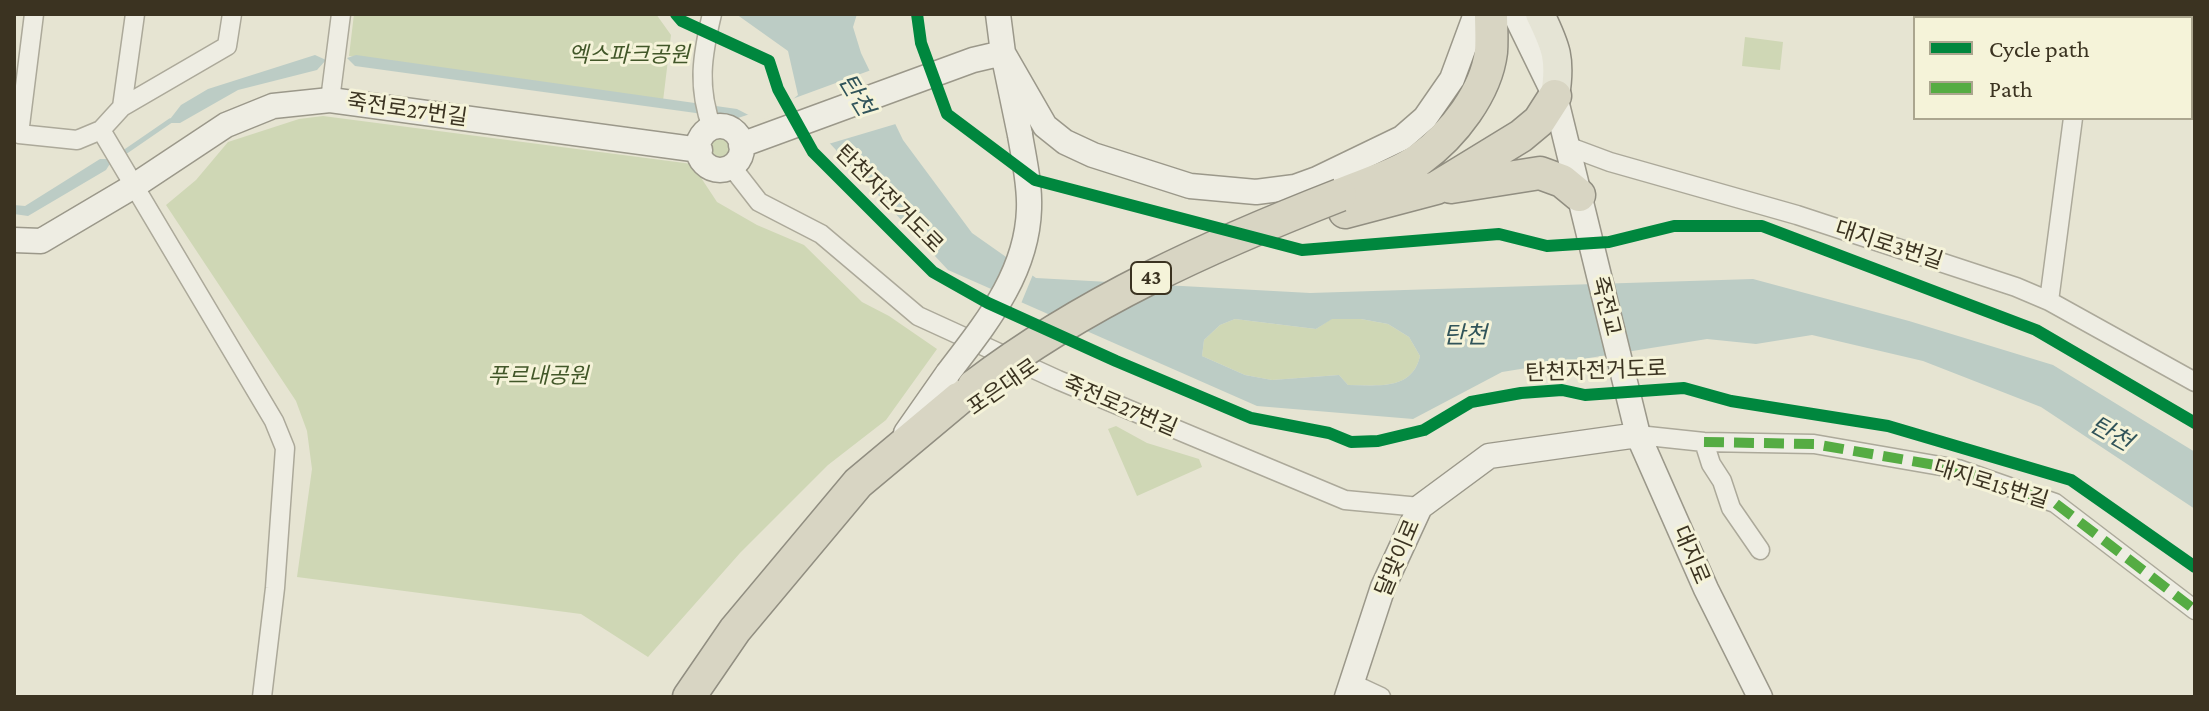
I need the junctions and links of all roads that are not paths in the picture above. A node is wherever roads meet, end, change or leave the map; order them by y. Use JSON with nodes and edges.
{"nodes":[{"id":1,"x":34,"y":14,"type":"edge"},
{"id":2,"x":135,"y":14,"type":"edge"},
{"id":3,"x":232,"y":14,"type":"edge"},
{"id":4,"x":341,"y":14,"type":"edge"},
{"id":5,"x":712,"y":14,"type":"edge"},
{"id":6,"x":998,"y":14,"type":"edge"},
{"id":7,"x":1476,"y":14,"type":"edge"},
{"id":8,"x":1491,"y":14,"type":"edge"},
{"id":9,"x":1515,"y":14,"type":"edge"},
{"id":10,"x":1540,"y":14,"type":"edge"},
{"id":11,"x":1003,"y":53,"type":"junction"},
{"id":12,"x":1555,"y":96,"type":"junction"},
{"id":13,"x":330,"y":100,"type":"junction"},
{"id":14,"x":122,"y":107,"type":"junction"},
{"id":15,"x":2073,"y":120,"type":"edge"},
{"id":16,"x":709,"y":121,"type":"junction"},
{"id":17,"x":103,"y":133,"type":"junction"},
{"id":18,"x":16,"y":134,"type":"edge"},
{"id":19,"x":1567,"y":146,"type":"junction"},
{"id":20,"x":700,"y":150,"type":"junction"},
{"id":21,"x":744,"y":150,"type":"junction"},
{"id":22,"x":134,"y":186,"type":"junction"},
{"id":23,"x":1436,"y":188,"type":"junction"},
{"id":24,"x":1580,"y":199,"type":"junction"},
{"id":25,"x":1343,"y":204,"type":"junction"},
{"id":26,"x":14,"y":240,"type":"edge"},
{"id":27,"x":2049,"y":301,"type":"junction"},
{"id":28,"x":2195,"y":382,"type":"edge"},
{"id":29,"x":969,"y":386,"type":"junction"},
{"id":30,"x":1632,"y":410,"type":"joint"},
{"id":31,"x":1638,"y":435,"type":"junction"},
{"id":32,"x":1704,"y":442,"type":"junction"},
{"id":33,"x":1420,"y":507,"type":"junction"},
{"id":34,"x":1760,"y":550,"type":"dead end"},
{"id":35,"x":2195,"y":610,"type":"edge"},
{"id":36,"x":1350,"y":691,"type":"edge"},
{"id":37,"x":262,"y":697,"type":"edge"},
{"id":38,"x":689,"y":697,"type":"edge"},
{"id":39,"x":709,"y":697,"type":"edge"},
{"id":40,"x":1381,"y":697,"type":"edge"},
{"id":41,"x":1760,"y":697,"type":"edge"}],
"edges":[{"from":1,"to":18,"type":"street"},
{"from":2,"to":14,"type":"street"},
{"from":3,"to":14,"type":"street"},
{"from":4,"to":13,"type":"street"},
{"from":5,"to":16,"type":"street"},
{"from":6,"to":11,"type":"street"},
{"from":7,"to":11,"type":"street"},
{"from":8,"to":25,"type":"highway","name":"포은대로","number":"43"},
{"from":9,"to":12,"type":"street"},
{"from":10,"to":12,"type":"main road"},
{"from":11,"to":21,"type":"street"},
{"from":11,"to":29,"type":"street","bridge":true},
{"from":12,"to":19,"type":"street"},
{"from":12,"to":23,"type":"highway","name":"포은대로","number":"43"},
{"from":13,"to":20,"type":"street","name":"죽전로27번길"},
{"from":13,"to":22,"type":"street","name":"죽전로27번길"},
{"from":14,"to":17,"type":"street"},
{"from":15,"to":27,"type":"street"},
{"from":16,"to":20,"type":"street"},
{"from":16,"to":21,"type":"street"},
{"from":17,"to":18,"type":"street"},
{"from":17,"to":22,"type":"street"},
{"from":19,"to":24,"type":"street"},
{"from":19,"to":27,"type":"street","name":"대지로3번길"},
{"from":20,"to":21,"type":"street"},
{"from":21,"to":33,"type":"street","name":"죽전로27번길"},
{"from":22,"to":26,"type":"street","name":"죽전로27번길"},
{"from":22,"to":37,"type":"street"},
{"from":23,"to":24,"type":"highway"},
{"from":23,"to":25,"type":"highway","name":"포은대로","number":"43"},
{"from":24,"to":30,"type":"street","name":"죽전교"},
{"from":25,"to":29,"type":"highway","name":"포은대로","number":"43"},
{"from":27,"to":28,"type":"street","name":"대지로3번길"},
{"from":29,"to":38,"type":"highway","name":"포은대로","number":"43"},
{"from":29,"to":39,"type":"highway","name":"포은대로","number":"43"},
{"from":30,"to":31,"type":"street","name":"대지로"},
{"from":31,"to":32,"type":"street","name":"대지로15번길"},
{"from":31,"to":33,"type":"street","name":"달맞이로"},
{"from":31,"to":41,"type":"street","name":"대지로"},
{"from":32,"to":34,"type":"street"},
{"from":32,"to":35,"type":"street","name":"대지로15번길"},
{"from":33,"to":36,"type":"street","name":"달맞이로"},
{"from":36,"to":40,"type":"street"}]}
